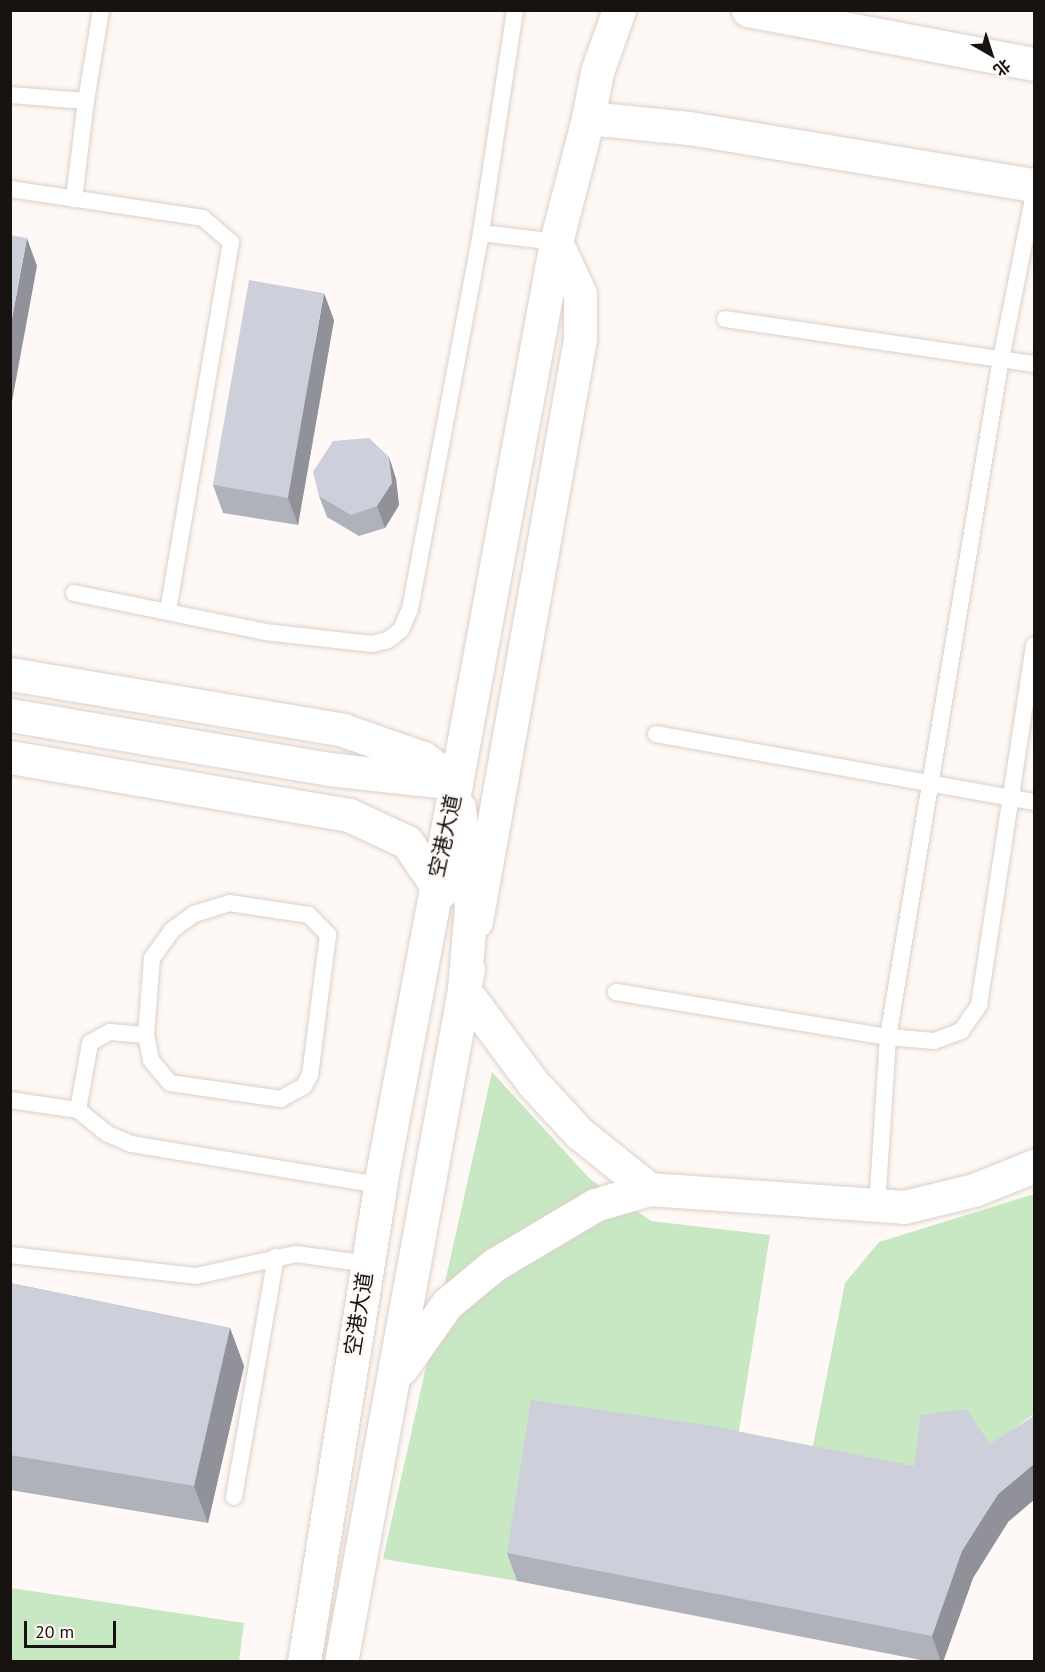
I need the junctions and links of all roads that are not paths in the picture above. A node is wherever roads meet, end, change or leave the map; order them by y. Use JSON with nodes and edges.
{"nodes":[{"id":1,"x":101,"y":10,"type":"edge"},
{"id":2,"x":515,"y":10,"type":"edge"},
{"id":3,"x":619,"y":10,"type":"edge"},
{"id":4,"x":748,"y":10,"type":"edge"},
{"id":5,"x":1035,"y":64,"type":"edge"},
{"id":6,"x":10,"y":95,"type":"edge"},
{"id":7,"x":86,"y":100,"type":"junction"},
{"id":8,"x":588,"y":118,"type":"junction"},
{"id":9,"x":1035,"y":185,"type":"edge"},
{"id":10,"x":10,"y":189,"type":"edge"},
{"id":11,"x":1035,"y":194,"type":"edge"},
{"id":12,"x":74,"y":199,"type":"junction"},
{"id":13,"x":481,"y":233,"type":"junction"},
{"id":14,"x":556,"y":242,"type":"junction"},
{"id":15,"x":725,"y":319,"type":"dead end"},
{"id":16,"x":1001,"y":360,"type":"junction"},
{"id":17,"x":1035,"y":364,"type":"edge"},
{"id":18,"x":74,"y":593,"type":"dead end"},
{"id":19,"x":168,"y":611,"type":"junction"},
{"id":20,"x":1035,"y":645,"type":"edge"},
{"id":21,"x":10,"y":674,"type":"edge"},
{"id":22,"x":10,"y":715,"type":"edge"},
{"id":23,"x":656,"y":734,"type":"dead end"},
{"id":24,"x":10,"y":757,"type":"edge"},
{"id":25,"x":456,"y":783,"type":"junction"},
{"id":26,"x":931,"y":784,"type":"junction"},
{"id":27,"x":1011,"y":798,"type":"junction"},
{"id":28,"x":1035,"y":802,"type":"edge"},
{"id":29,"x":436,"y":881,"type":"junction"},
{"id":30,"x":464,"y":990,"type":"junction"},
{"id":31,"x":616,"y":992,"type":"dead end"},
{"id":32,"x":146,"y":1035,"type":"junction"},
{"id":33,"x":888,"y":1037,"type":"junction"},
{"id":34,"x":10,"y":1100,"type":"edge"},
{"id":35,"x":78,"y":1110,"type":"junction"},
{"id":36,"x":1035,"y":1166,"type":"edge"},
{"id":37,"x":380,"y":1185,"type":"junction"},
{"id":38,"x":649,"y":1189,"type":"junction"},
{"id":39,"x":876,"y":1207,"type":"junction"},
{"id":40,"x":10,"y":1255,"type":"edge"},
{"id":41,"x":276,"y":1257,"type":"junction"},
{"id":42,"x":368,"y":1264,"type":"junction"},
{"id":43,"x":392,"y":1383,"type":"junction"},
{"id":44,"x":234,"y":1497,"type":"dead end"},
{"id":45,"x":304,"y":1662,"type":"edge"},
{"id":46,"x":341,"y":1662,"type":"edge"}],
"edges":[{"from":1,"to":7,"type":"lane"},
{"from":2,"to":13,"type":"lane"},
{"from":3,"to":8,"type":"main road"},
{"from":4,"to":5,"type":"main road"},
{"from":6,"to":7,"type":"lane"},
{"from":7,"to":12,"type":"lane"},
{"from":8,"to":9,"type":"main road"},
{"from":8,"to":14,"type":"main road"},
{"from":10,"to":12,"type":"lane"},
{"from":11,"to":16,"type":"lane"},
{"from":12,"to":19,"type":"lane"},
{"from":13,"to":14,"type":"lane"},
{"from":13,"to":19,"type":"lane"},
{"from":14,"to":25,"type":"main road"},
{"from":14,"to":30,"type":"main road"},
{"from":15,"to":16,"type":"lane"},
{"from":16,"to":17,"type":"lane"},
{"from":16,"to":26,"type":"lane"},
{"from":18,"to":19,"type":"lane"},
{"from":20,"to":27,"type":"lane"},
{"from":21,"to":25,"type":"main road"},
{"from":22,"to":25,"type":"main road"},
{"from":23,"to":26,"type":"lane"},
{"from":24,"to":29,"type":"main road"},
{"from":25,"to":29,"type":"main road","name":"空港大道"},
{"from":25,"to":30,"type":"main road","name":"空港大道"},
{"from":26,"to":27,"type":"lane"},
{"from":26,"to":33,"type":"lane"},
{"from":27,"to":28,"type":"lane"},
{"from":27,"to":33,"type":"lane"},
{"from":29,"to":30,"type":"main road"},
{"from":29,"to":37,"type":"main road","name":"空港大道"},
{"from":30,"to":38,"type":"main road"},
{"from":30,"to":43,"type":"main road","name":"空港大道"},
{"from":31,"to":33,"type":"lane"},
{"from":32,"to":32,"type":"lane"},
{"from":32,"to":35,"type":"lane"},
{"from":33,"to":39,"type":"lane"},
{"from":34,"to":35,"type":"lane"},
{"from":35,"to":37,"type":"lane"},
{"from":36,"to":39,"type":"main road"},
{"from":37,"to":42,"type":"main road","name":"空港大道"},
{"from":38,"to":39,"type":"main road"},
{"from":38,"to":43,"type":"main road"},
{"from":40,"to":41,"type":"lane"},
{"from":41,"to":42,"type":"lane"},
{"from":41,"to":44,"type":"lane"},
{"from":42,"to":45,"type":"main road","name":"空港大道"},
{"from":43,"to":46,"type":"main road","name":"空港大道"}]}
